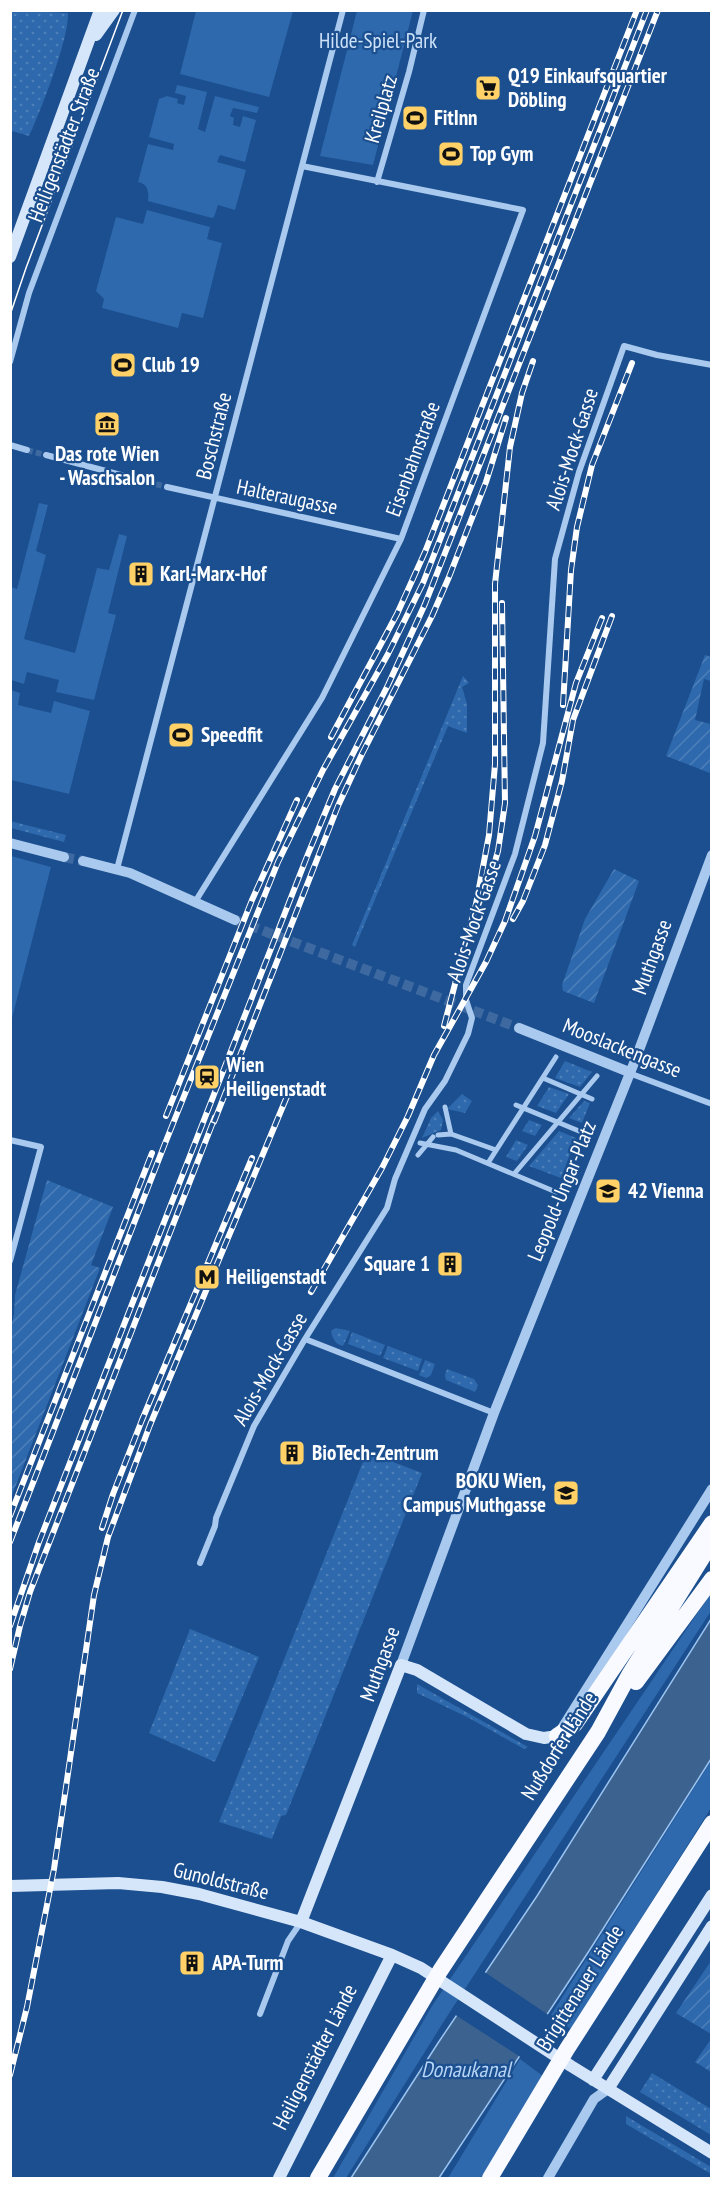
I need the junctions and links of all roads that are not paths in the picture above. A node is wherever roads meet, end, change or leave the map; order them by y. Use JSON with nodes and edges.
{"nodes":[{"id":1,"x":100,"y":10,"type":"edge"},
{"id":2,"x":114,"y":10,"type":"edge"},
{"id":3,"x":135,"y":10,"type":"edge"},
{"id":4,"x":342,"y":10,"type":"edge"},
{"id":5,"x":424,"y":10,"type":"edge"},
{"id":6,"x":88,"y":45,"type":"junction"},
{"id":7,"x":302,"y":166,"type":"junction"},
{"id":8,"x":376,"y":182,"type":"junction"},
{"id":9,"x":10,"y":258,"type":"edge"},
{"id":10,"x":10,"y":362,"type":"edge"},
{"id":11,"x":711,"y":365,"type":"edge"},
{"id":12,"x":10,"y":445,"type":"edge"},
{"id":13,"x":27,"y":450,"type":"tunnel mouth"},
{"id":14,"x":46,"y":455,"type":"tunnel mouth"},
{"id":15,"x":147,"y":482,"type":"tunnel mouth"},
{"id":16,"x":167,"y":487,"type":"tunnel mouth"},
{"id":17,"x":215,"y":498,"type":"junction"},
{"id":18,"x":401,"y":539,"type":"junction"},
{"id":19,"x":10,"y":843,"type":"edge"},
{"id":20,"x":711,"y":855,"type":"edge"},
{"id":21,"x":64,"y":857,"type":"tunnel mouth"},
{"id":22,"x":83,"y":861,"type":"tunnel mouth"},
{"id":23,"x":117,"y":869,"type":"junction"},
{"id":24,"x":195,"y":902,"type":"junction"},
{"id":25,"x":235,"y":920,"type":"tunnel mouth"},
{"id":26,"x":519,"y":1028,"type":"tunnel mouth"},
{"id":27,"x":556,"y":1057,"type":"dead end"},
{"id":28,"x":629,"y":1072,"type":"junction"},
{"id":29,"x":597,"y":1076,"type":"dead end"},
{"id":30,"x":543,"y":1078,"type":"junction"},
{"id":31,"x":581,"y":1094,"type":"junction"},
{"id":32,"x":592,"y":1099,"type":"dead end"},
{"id":33,"x":711,"y":1104,"type":"edge"},
{"id":34,"x":516,"y":1105,"type":"dead end"},
{"id":35,"x":445,"y":1107,"type":"dead end"},
{"id":36,"x":523,"y":1108,"type":"junction"},
{"id":37,"x":557,"y":1122,"type":"junction"},
{"id":38,"x":579,"y":1131,"type":"dead end"},
{"id":39,"x":451,"y":1134,"type":"junction"},
{"id":40,"x":10,"y":1140,"type":"edge"},
{"id":41,"x":423,"y":1144,"type":"junction"},
{"id":42,"x":496,"y":1150,"type":"junction"},
{"id":43,"x":418,"y":1155,"type":"dead end"},
{"id":44,"x":488,"y":1163,"type":"junction"},
{"id":45,"x":513,"y":1174,"type":"junction"},
{"id":46,"x":556,"y":1192,"type":"dead end"},
{"id":47,"x":10,"y":1261,"type":"edge"},
{"id":48,"x":530,"y":1323,"type":"joint"},
{"id":49,"x":304,"y":1339,"type":"junction"},
{"id":50,"x":494,"y":1413,"type":"junction"},
{"id":51,"x":711,"y":1489,"type":"edge"},
{"id":52,"x":711,"y":1523,"type":"edge"},
{"id":53,"x":711,"y":1542,"type":"edge"},
{"id":54,"x":200,"y":1563,"type":"dead end"},
{"id":55,"x":711,"y":1579,"type":"edge"},
{"id":56,"x":401,"y":1665,"type":"junction"},
{"id":57,"x":598,"y":1732,"type":"junction"},
{"id":58,"x":557,"y":1736,"type":"junction"},
{"id":59,"x":711,"y":1823,"type":"edge"},
{"id":60,"x":10,"y":1886,"type":"edge"},
{"id":61,"x":711,"y":1895,"type":"edge"},
{"id":62,"x":301,"y":1922,"type":"junction"},
{"id":63,"x":711,"y":1926,"type":"edge"},
{"id":64,"x":392,"y":1955,"type":"junction"},
{"id":65,"x":260,"y":2014,"type":"dead end"},
{"id":66,"x":593,"y":2080,"type":"junction"},
{"id":67,"x":608,"y":2089,"type":"junction"},
{"id":68,"x":594,"y":2099,"type":"junction"},
{"id":69,"x":711,"y":2153,"type":"edge"},
{"id":70,"x":279,"y":2178,"type":"edge"},
{"id":71,"x":318,"y":2178,"type":"edge"},
{"id":72,"x":490,"y":2178,"type":"edge"},
{"id":73,"x":548,"y":2178,"type":"edge"}],
"edges":[{"from":1,"to":6,"type":"main road","name":"Heiligenstädter Straße"},
{"from":2,"to":6,"type":"main road","name":"Heiligenstädter Straße"},
{"from":3,"to":10,"type":"street","name":"Heiligenstädter Straße"},
{"from":4,"to":7,"type":"street","name":"Boschstraße"},
{"from":5,"to":8,"type":"street","name":"Kreilplatz"},
{"from":6,"to":9,"type":"main road","name":"Heiligenstädter Straße"},
{"from":7,"to":8,"type":"street","name":"Eisenbahnstraße"},
{"from":7,"to":17,"type":"street","name":"Boschstraße"},
{"from":8,"to":18,"type":"street","name":"Eisenbahnstraße"},
{"from":11,"to":49,"type":"street","name":"Alois-Mock-Gasse"},
{"from":12,"to":13,"type":"street"},
{"from":14,"to":15,"type":"street"},
{"from":16,"to":17,"type":"street","name":"Halteraugasse"},
{"from":17,"to":18,"type":"street","name":"Halteraugasse"},
{"from":17,"to":23,"type":"street","name":"Boschstraße"},
{"from":18,"to":24,"type":"street","name":"Eisenbahnstraße"},
{"from":19,"to":21,"type":"street"},
{"from":20,"to":28,"type":"street","name":"Muthgasse"},
{"from":22,"to":23,"type":"street"},
{"from":23,"to":24,"type":"street"},
{"from":24,"to":25,"type":"street"},
{"from":26,"to":28,"type":"street","name":"Mooslackengasse"},
{"from":27,"to":30,"type":"street"},
{"from":28,"to":33,"type":"street","name":"Mooslackengasse"},
{"from":28,"to":48,"type":"street","name":"Leopold-Ungar-Platz"},
{"from":29,"to":31,"type":"street","name":"Leopold-Ungar-Platz"},
{"from":30,"to":31,"type":"street","name":"Leopold-Ungar-Platz"},
{"from":30,"to":36,"type":"street"},
{"from":31,"to":32,"type":"street","name":"Leopold-Ungar-Platz"},
{"from":31,"to":37,"type":"street","name":"Leopold-Ungar-Platz"},
{"from":34,"to":36,"type":"street","name":"Leopold-Ungar-Platz"},
{"from":35,"to":39,"type":"street"},
{"from":36,"to":37,"type":"street","name":"Leopold-Ungar-Platz"},
{"from":36,"to":42,"type":"street"},
{"from":37,"to":38,"type":"street","name":"Leopold-Ungar-Platz"},
{"from":37,"to":45,"type":"street","name":"Leopold-Ungar-Platz"},
{"from":39,"to":41,"type":"street"},
{"from":39,"to":42,"type":"street"},
{"from":40,"to":47,"type":"street"},
{"from":41,"to":43,"type":"street"},
{"from":41,"to":44,"type":"street","name":"Leopold-Ungar-Platz"},
{"from":42,"to":44,"type":"street"},
{"from":44,"to":45,"type":"street","name":"Leopold-Ungar-Platz"},
{"from":45,"to":46,"type":"street","name":"Leopold-Ungar-Platz"},
{"from":48,"to":50,"type":"street","name":"Muthgasse"},
{"from":49,"to":50,"type":"street"},
{"from":49,"to":54,"type":"street","name":"Alois-Mock-Gasse"},
{"from":50,"to":56,"type":"street","name":"Muthgasse"},
{"from":51,"to":58,"type":"street","name":"Nußdorfer Lände"},
{"from":52,"to":58,"type":"highway"},
{"from":53,"to":57,"type":"highway","name":"Nußdorfer Lände"},
{"from":55,"to":57,"type":"highway"},
{"from":56,"to":58,"type":"main road"},
{"from":56,"to":62,"type":"main road","name":"Muthgasse"},
{"from":57,"to":71,"type":"highway","name":"Nußdorfer Lände"},
{"from":59,"to":72,"type":"highway","name":"Brigittenauer Lände"},
{"from":60,"to":62,"type":"main road","name":"Gunoldstraße"},
{"from":61,"to":66,"type":"main road"},
{"from":62,"to":64,"type":"main road","name":"Gunoldstraße"},
{"from":62,"to":65,"type":"street","name":"Muthgasse"},
{"from":63,"to":67,"type":"main road"},
{"from":64,"to":66,"type":"main road","name":"Gunoldstraße"},
{"from":64,"to":70,"type":"main road","name":"Heiligenstädter Lände"},
{"from":66,"to":67,"type":"main road","name":"Gunoldstraße"},
{"from":66,"to":68,"type":"street"},
{"from":67,"to":68,"type":"street"},
{"from":67,"to":69,"type":"main road","name":"Gunoldstraße"},
{"from":68,"to":73,"type":"street"}]}
